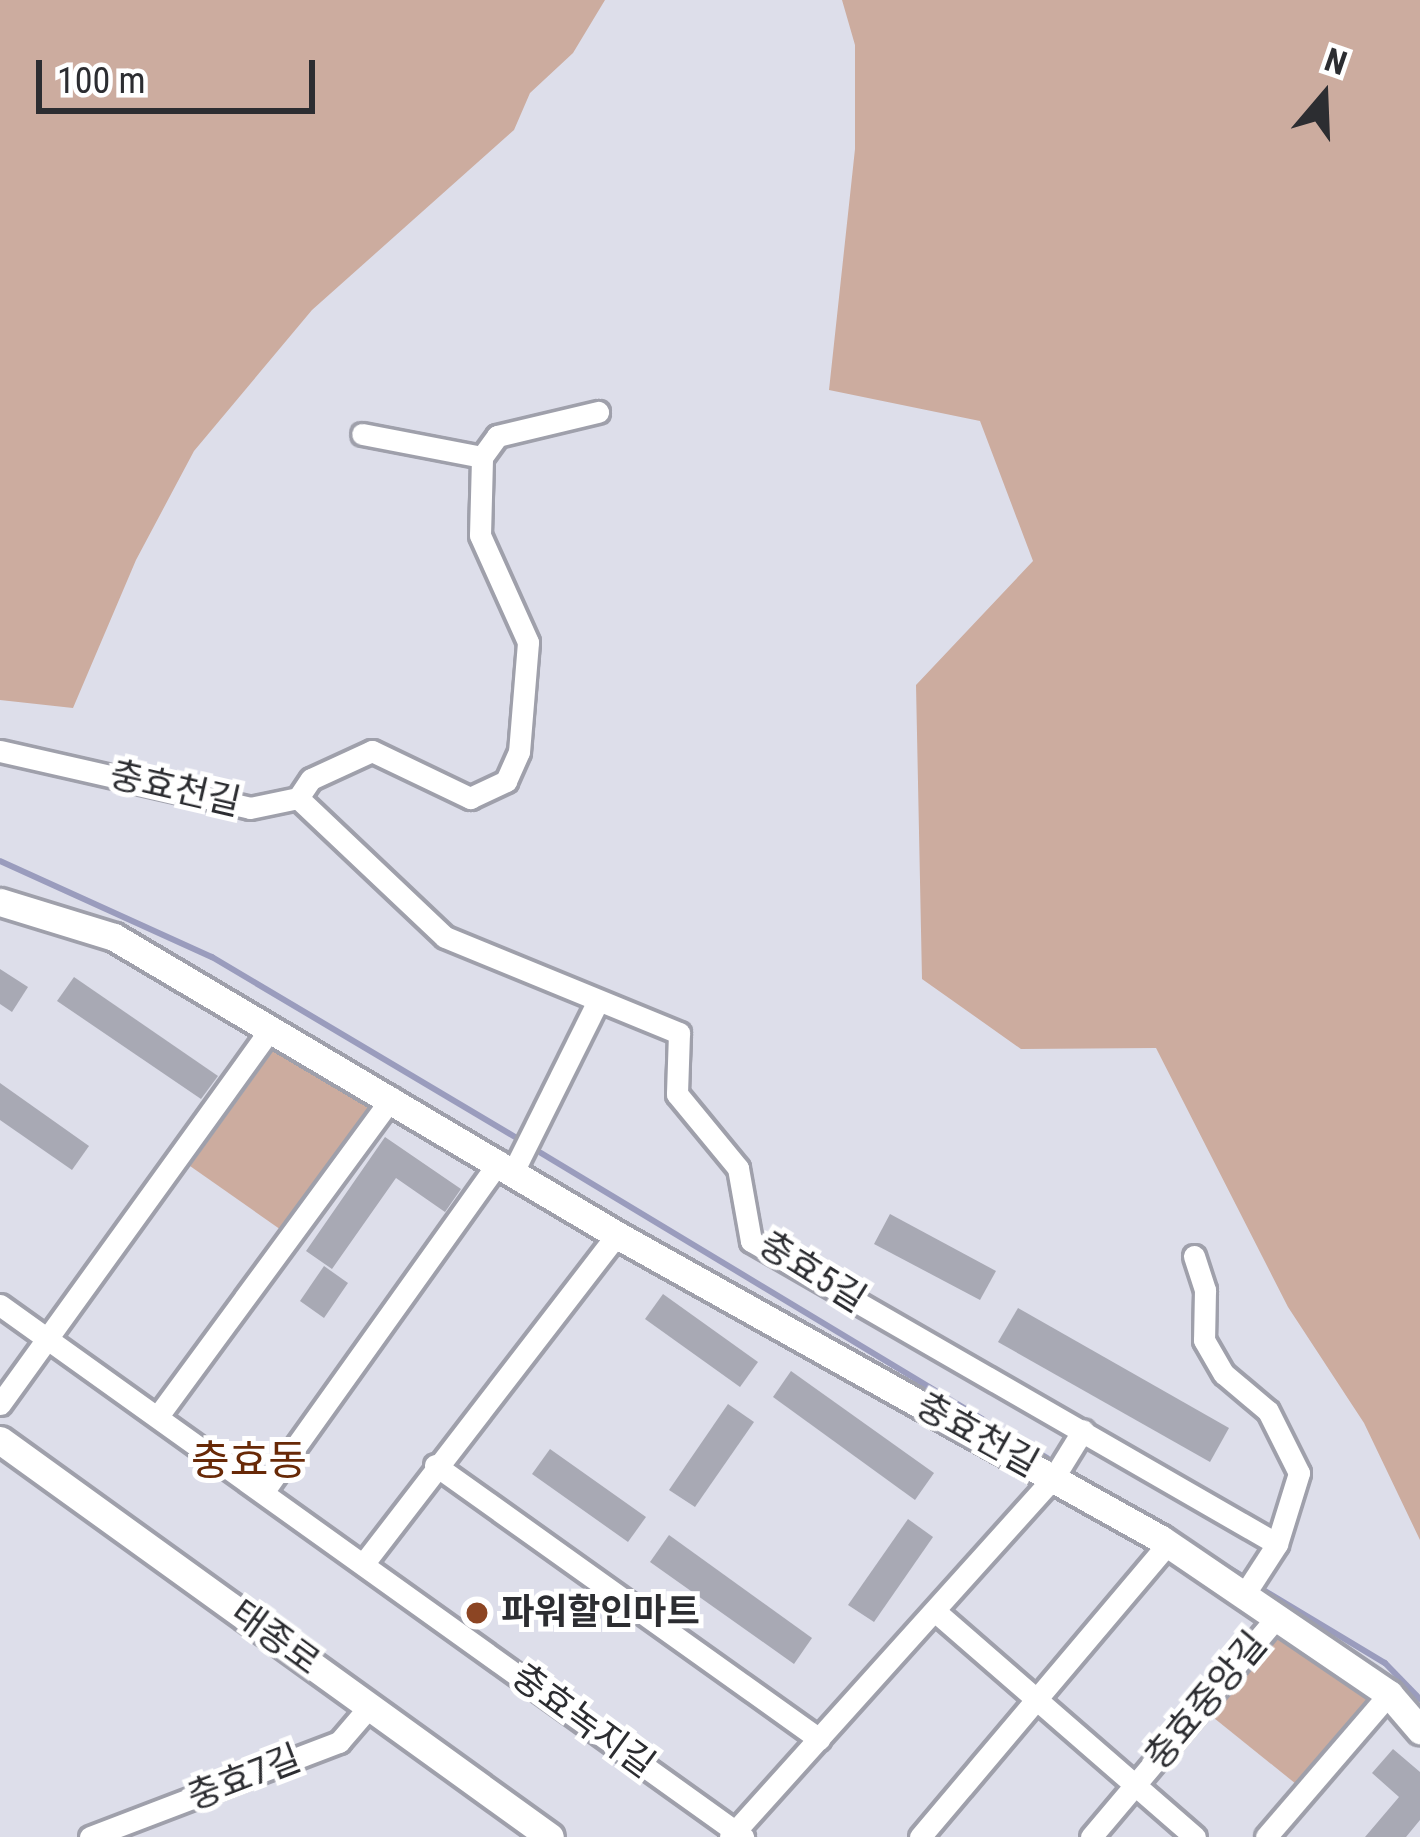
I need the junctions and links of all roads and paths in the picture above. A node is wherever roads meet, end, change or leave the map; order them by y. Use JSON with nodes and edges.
{"nodes":[{"id":1,"x":598,"y":412,"type":"dead end"},
{"id":2,"x":362,"y":434,"type":"dead end"},
{"id":3,"x":482,"y":457,"type":"junction"},
{"id":4,"x":0,"y":752,"type":"edge"},
{"id":5,"x":298,"y":798,"type":"junction"},
{"id":6,"x":0,"y":902,"type":"edge"},
{"id":7,"x":597,"y":1003,"type":"junction"},
{"id":8,"x":272,"y":1028,"type":"junction"},
{"id":9,"x":392,"y":1098,"type":"junction"},
{"id":10,"x":506,"y":1166,"type":"junction"},
{"id":11,"x":616,"y":1235,"type":"junction"},
{"id":12,"x":1195,"y":1256,"type":"dead end"},
{"id":13,"x":0,"y":1305,"type":"edge"},
{"id":14,"x":48,"y":1339,"type":"junction"},
{"id":15,"x":0,"y":1404,"type":"edge"},
{"id":16,"x":158,"y":1416,"type":"junction"},
{"id":17,"x":1083,"y":1430,"type":"junction"},
{"id":18,"x":0,"y":1440,"type":"edge"},
{"id":19,"x":435,"y":1466,"type":"junction"},
{"id":20,"x":1054,"y":1477,"type":"junction"},
{"id":21,"x":264,"y":1491,"type":"junction"},
{"id":22,"x":1168,"y":1544,"type":"junction"},
{"id":23,"x":1277,"y":1544,"type":"junction"},
{"id":24,"x":364,"y":1563,"type":"junction"},
{"id":25,"x":1244,"y":1595,"type":"junction"},
{"id":26,"x":936,"y":1612,"type":"junction"},
{"id":27,"x":1276,"y":1618,"type":"junction"},
{"id":28,"x":1389,"y":1694,"type":"junction"},
{"id":29,"x":1036,"y":1699,"type":"junction"},
{"id":30,"x":369,"y":1707,"type":"junction"},
{"id":31,"x":1420,"y":1730,"type":"edge"},
{"id":32,"x":819,"y":1739,"type":"junction"},
{"id":33,"x":1135,"y":1785,"type":"junction"},
{"id":34,"x":107,"y":1835,"type":"edge"},
{"id":35,"x":736,"y":1835,"type":"edge"},
{"id":36,"x":550,"y":1837,"type":"edge"},
{"id":37,"x":920,"y":1837,"type":"edge"},
{"id":38,"x":1091,"y":1837,"type":"edge"},
{"id":39,"x":1195,"y":1837,"type":"edge"},
{"id":40,"x":1266,"y":1837,"type":"edge"}],
"edges":[{"from":1,"to":3,"type":"street"},
{"from":2,"to":3,"type":"street"},
{"from":3,"to":5,"type":"street"},
{"from":4,"to":5,"type":"street","name":"충효천길"},
{"from":5,"to":7,"type":"street"},
{"from":6,"to":8,"type":"street","name":"충효천길"},
{"from":7,"to":10,"type":"street"},
{"from":7,"to":17,"type":"street","name":"충효5길"},
{"from":8,"to":9,"type":"street","name":"충효천길"},
{"from":8,"to":14,"type":"street"},
{"from":9,"to":10,"type":"street","name":"충효천길"},
{"from":9,"to":16,"type":"street"},
{"from":10,"to":11,"type":"street","name":"충효천길"},
{"from":10,"to":21,"type":"street"},
{"from":11,"to":19,"type":"street"},
{"from":11,"to":20,"type":"street","name":"충효천길"},
{"from":12,"to":23,"type":"street"},
{"from":13,"to":14,"type":"street","name":"충효녹지길"},
{"from":14,"to":15,"type":"street"},
{"from":14,"to":16,"type":"street","name":"충효녹지길"},
{"from":16,"to":21,"type":"street","name":"충효녹지길"},
{"from":17,"to":20,"type":"street"},
{"from":17,"to":23,"type":"street","name":"충효5길"},
{"from":18,"to":30,"type":"street","name":"태종로"},
{"from":19,"to":24,"type":"street"},
{"from":19,"to":32,"type":"street"},
{"from":20,"to":22,"type":"street","name":"충효천길"},
{"from":20,"to":26,"type":"street"},
{"from":21,"to":24,"type":"street","name":"충효녹지길"},
{"from":22,"to":25,"type":"street","name":"충효천길"},
{"from":22,"to":29,"type":"street"},
{"from":23,"to":25,"type":"street"},
{"from":24,"to":35,"type":"street","name":"충효녹지길"},
{"from":25,"to":27,"type":"street","name":"충효천길"},
{"from":26,"to":29,"type":"street","name":"충효중앙길"},
{"from":26,"to":32,"type":"street"},
{"from":27,"to":28,"type":"street","name":"충효천길"},
{"from":27,"to":33,"type":"street","name":"충효중앙길"},
{"from":28,"to":31,"type":"street","name":"충효천길"},
{"from":28,"to":40,"type":"street"},
{"from":29,"to":33,"type":"street","name":"충효중앙길"},
{"from":29,"to":37,"type":"street"},
{"from":30,"to":34,"type":"street","name":"충효7길"},
{"from":30,"to":36,"type":"street","name":"태종로"},
{"from":32,"to":35,"type":"street"},
{"from":33,"to":38,"type":"street"},
{"from":33,"to":39,"type":"street","name":"충효중앙길"}]}
